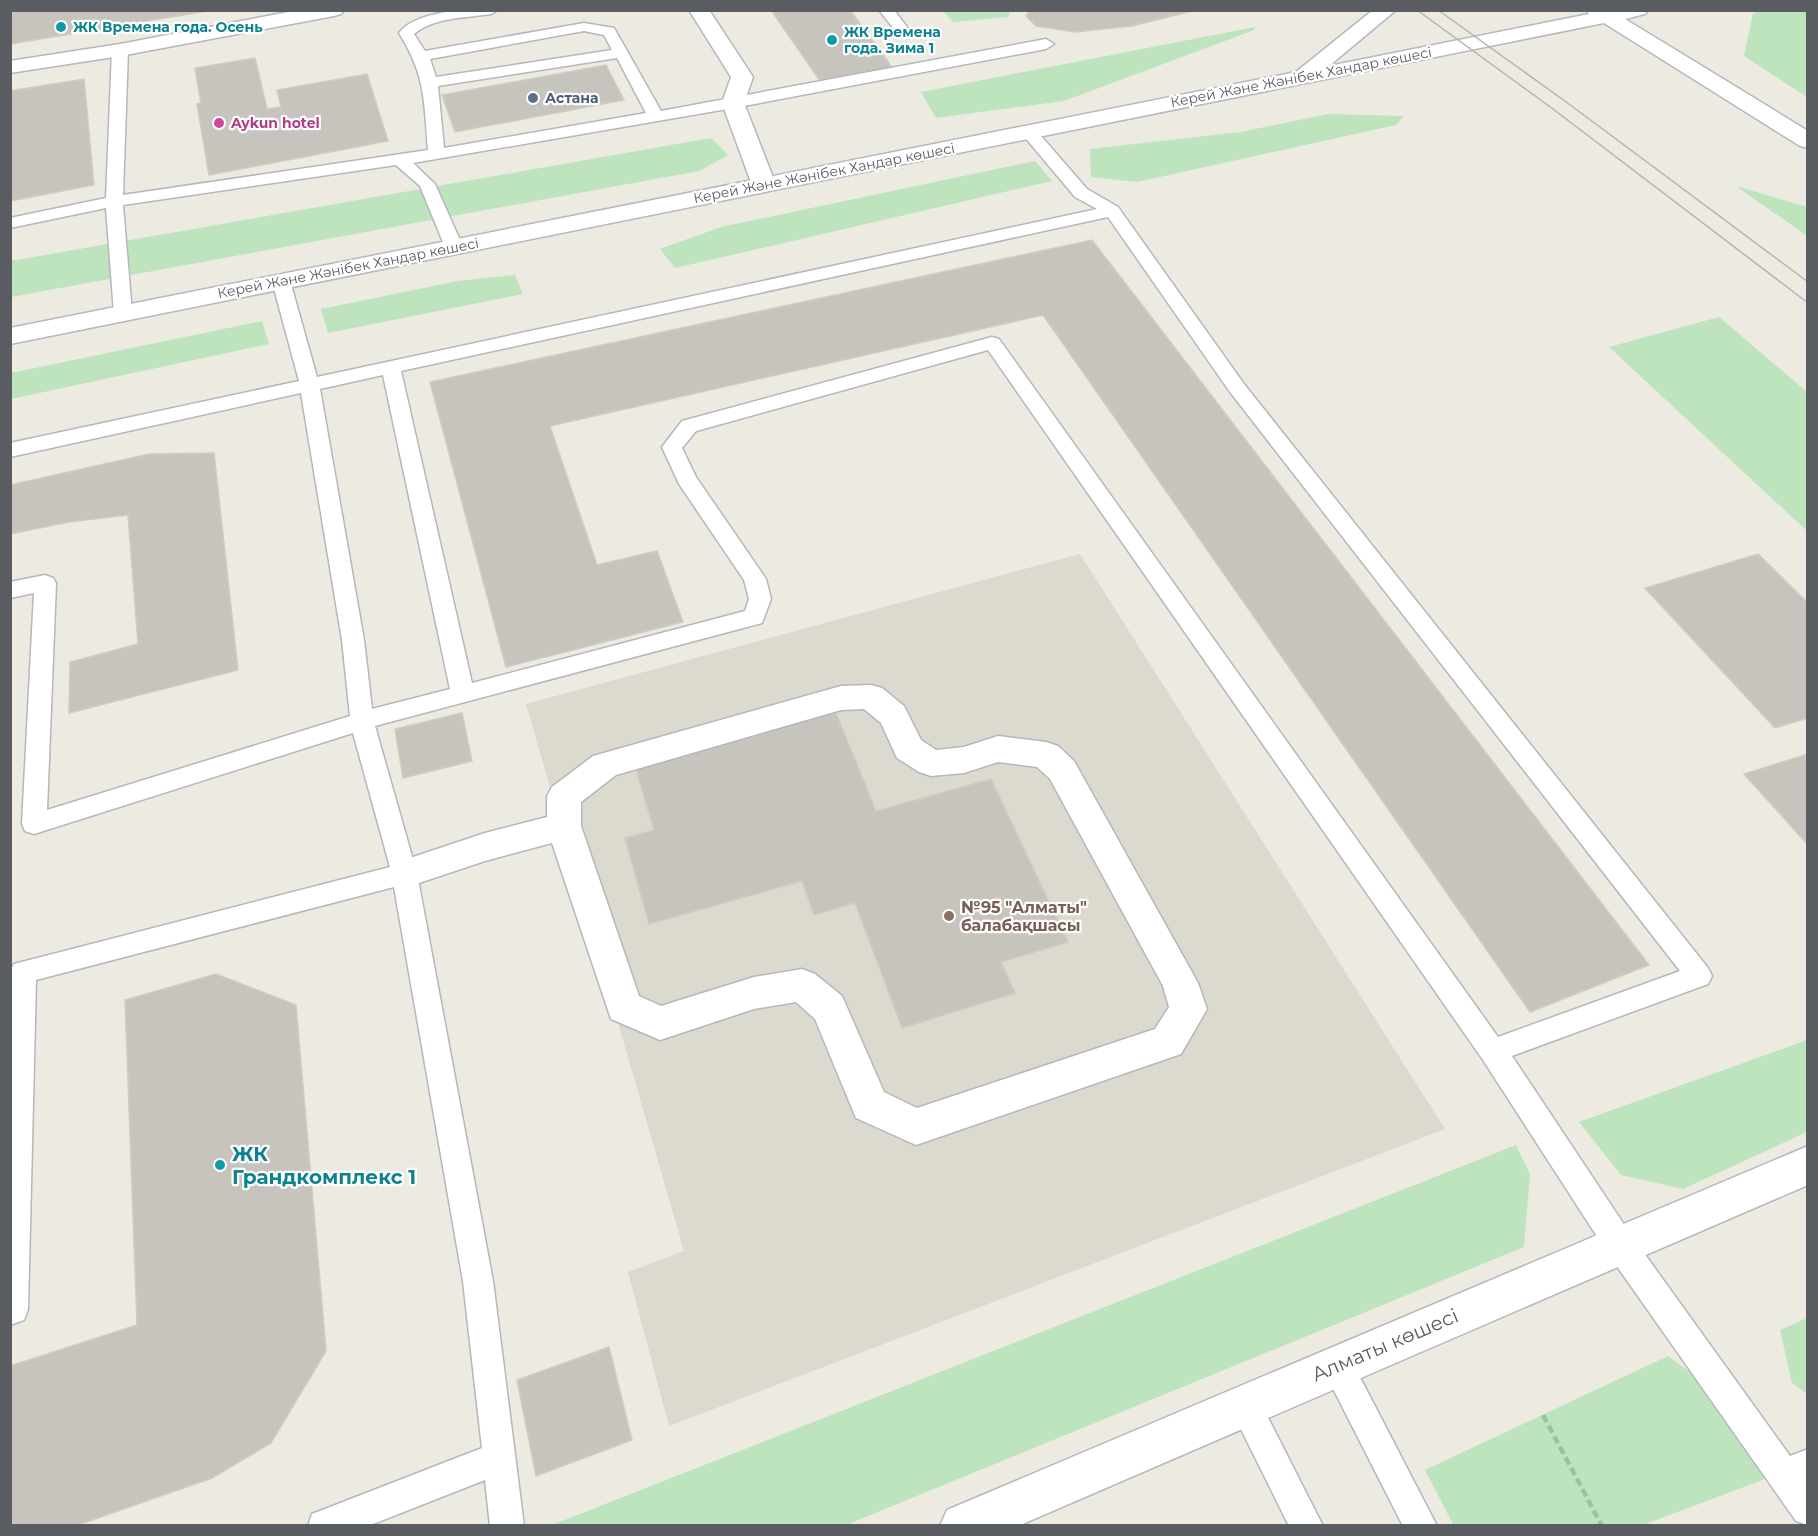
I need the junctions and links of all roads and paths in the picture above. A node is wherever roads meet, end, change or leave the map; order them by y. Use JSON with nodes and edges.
{"nodes":[{"id":1,"x":334,"y":10,"type":"edge"},
{"id":2,"x":491,"y":10,"type":"edge"},
{"id":3,"x":598,"y":10,"type":"edge"},
{"id":4,"x":699,"y":10,"type":"edge"},
{"id":5,"x":886,"y":10,"type":"edge"},
{"id":6,"x":1386,"y":10,"type":"edge"},
{"id":7,"x":1638,"y":10,"type":"edge"},
{"id":8,"x":1602,"y":14,"type":"edge"},
{"id":9,"x":606,"y":30,"type":"junction"},
{"id":10,"x":903,"y":31,"type":"dead end"},
{"id":11,"x":1046,"y":44,"type":"dead end"},
{"id":12,"x":120,"y":50,"type":"junction"},
{"id":13,"x":622,"y":53,"type":"junction"},
{"id":14,"x":421,"y":56,"type":"junction"},
{"id":15,"x":10,"y":67,"type":"edge"},
{"id":16,"x":1297,"y":78,"type":"junction"},
{"id":17,"x":430,"y":82,"type":"junction"},
{"id":18,"x":733,"y":103,"type":"junction"},
{"id":19,"x":656,"y":116,"type":"junction"},
{"id":20,"x":1029,"y":132,"type":"junction"},
{"id":21,"x":1808,"y":141,"type":"edge"},
{"id":22,"x":436,"y":154,"type":"junction"},
{"id":23,"x":400,"y":160,"type":"junction"},
{"id":24,"x":764,"y":185,"type":"junction"},
{"id":25,"x":114,"y":201,"type":"junction"},
{"id":26,"x":1112,"y":212,"type":"junction"},
{"id":27,"x":10,"y":222,"type":"edge"},
{"id":28,"x":454,"y":247,"type":"junction"},
{"id":29,"x":281,"y":281,"type":"junction"},
{"id":30,"x":123,"y":313,"type":"junction"},
{"id":31,"x":10,"y":336,"type":"edge"},
{"id":32,"x":391,"y":369,"type":"junction"},
{"id":33,"x":310,"y":387,"type":"junction"},
{"id":34,"x":10,"y":450,"type":"edge"},
{"id":35,"x":10,"y":590,"type":"edge"},
{"id":36,"x":463,"y":694,"type":"junction"},
{"id":37,"x":362,"y":721,"type":"junction"},
{"id":38,"x":564,"y":826,"type":"junction"},
{"id":39,"x":404,"y":874,"type":"junction"},
{"id":40,"x":1493,"y":1051,"type":"junction"},
{"id":41,"x":1808,"y":1165,"type":"edge"},
{"id":42,"x":1620,"y":1245,"type":"junction"},
{"id":43,"x":10,"y":1310,"type":"edge"},
{"id":44,"x":1337,"y":1365,"type":"junction"},
{"id":45,"x":1245,"y":1405,"type":"junction"},
{"id":46,"x":1543,"y":1415,"type":"dead end"},
{"id":47,"x":499,"y":1458,"type":"junction"},
{"id":48,"x":1796,"y":1470,"type":"edge"},
{"id":49,"x":1808,"y":1509,"type":"edge"},
{"id":50,"x":324,"y":1526,"type":"edge"},
{"id":51,"x":507,"y":1526,"type":"edge"},
{"id":52,"x":963,"y":1526,"type":"edge"},
{"id":53,"x":1307,"y":1526,"type":"edge"},
{"id":54,"x":1421,"y":1526,"type":"edge"},
{"id":55,"x":1602,"y":1526,"type":"edge"}],
"edges":[{"from":1,"to":12,"type":"street"},
{"from":2,"to":14,"type":"lane"},
{"from":3,"to":9,"type":"lane"},
{"from":4,"to":18,"type":"street"},
{"from":5,"to":10,"type":"lane"},
{"from":6,"to":16,"type":"street"},
{"from":7,"to":8,"type":"street","name":"Керей Және Жәнібек Хандар көшесі"},
{"from":8,"to":16,"type":"street","name":"Керей Және Жәнібек Хандар көшесі"},
{"from":8,"to":21,"type":"street"},
{"from":9,"to":13,"type":"lane"},
{"from":9,"to":14,"type":"lane"},
{"from":11,"to":18,"type":"lane"},
{"from":12,"to":15,"type":"street"},
{"from":12,"to":25,"type":"lane"},
{"from":13,"to":17,"type":"lane"},
{"from":13,"to":19,"type":"lane"},
{"from":14,"to":17,"type":"lane"},
{"from":16,"to":20,"type":"street","name":"Керей Және Жәнібек Хандар көшесі"},
{"from":17,"to":22,"type":"lane"},
{"from":18,"to":19,"type":"lane"},
{"from":18,"to":24,"type":"street"},
{"from":19,"to":22,"type":"lane"},
{"from":20,"to":24,"type":"street","name":"Керей Және Жәнібек Хандар көшесі"},
{"from":20,"to":26,"type":"lane"},
{"from":22,"to":23,"type":"lane"},
{"from":23,"to":25,"type":"lane"},
{"from":23,"to":28,"type":"lane"},
{"from":24,"to":28,"type":"street","name":"Керей Және Жәнібек Хандар көшесі"},
{"from":25,"to":27,"type":"lane"},
{"from":25,"to":30,"type":"lane"},
{"from":26,"to":32,"type":"lane"},
{"from":26,"to":40,"type":"lane"},
{"from":28,"to":29,"type":"street","name":"Керей Және Жәнібек Хандар көшесі"},
{"from":29,"to":30,"type":"street","name":"Керей Және Жәнібек Хандар көшесі"},
{"from":29,"to":33,"type":"lane"},
{"from":30,"to":31,"type":"street","name":"Керей Және Жәнібек Хандар көшесі"},
{"from":32,"to":33,"type":"lane"},
{"from":32,"to":36,"type":"lane"},
{"from":33,"to":34,"type":"lane"},
{"from":33,"to":37,"type":"lane"},
{"from":35,"to":37,"type":"lane"},
{"from":36,"to":37,"type":"lane"},
{"from":36,"to":40,"type":"lane"},
{"from":37,"to":39,"type":"lane"},
{"from":38,"to":38,"type":"street"},
{"from":38,"to":39,"type":"street"},
{"from":39,"to":43,"type":"lane"},
{"from":39,"to":47,"type":"lane"},
{"from":40,"to":42,"type":"lane"},
{"from":41,"to":42,"type":"street","name":"Алматы көшесі"},
{"from":42,"to":44,"type":"street","name":"Алматы көшесі"},
{"from":42,"to":48,"type":"lane"},
{"from":44,"to":45,"type":"street","name":"Алматы көшесі"},
{"from":44,"to":54,"type":"lane"},
{"from":45,"to":52,"type":"street","name":"Алматы көшесі"},
{"from":45,"to":53,"type":"lane"},
{"from":46,"to":55,"type":"path"},
{"from":47,"to":50,"type":"lane"},
{"from":47,"to":51,"type":"lane"},
{"from":48,"to":49,"type":"lane"}]}
